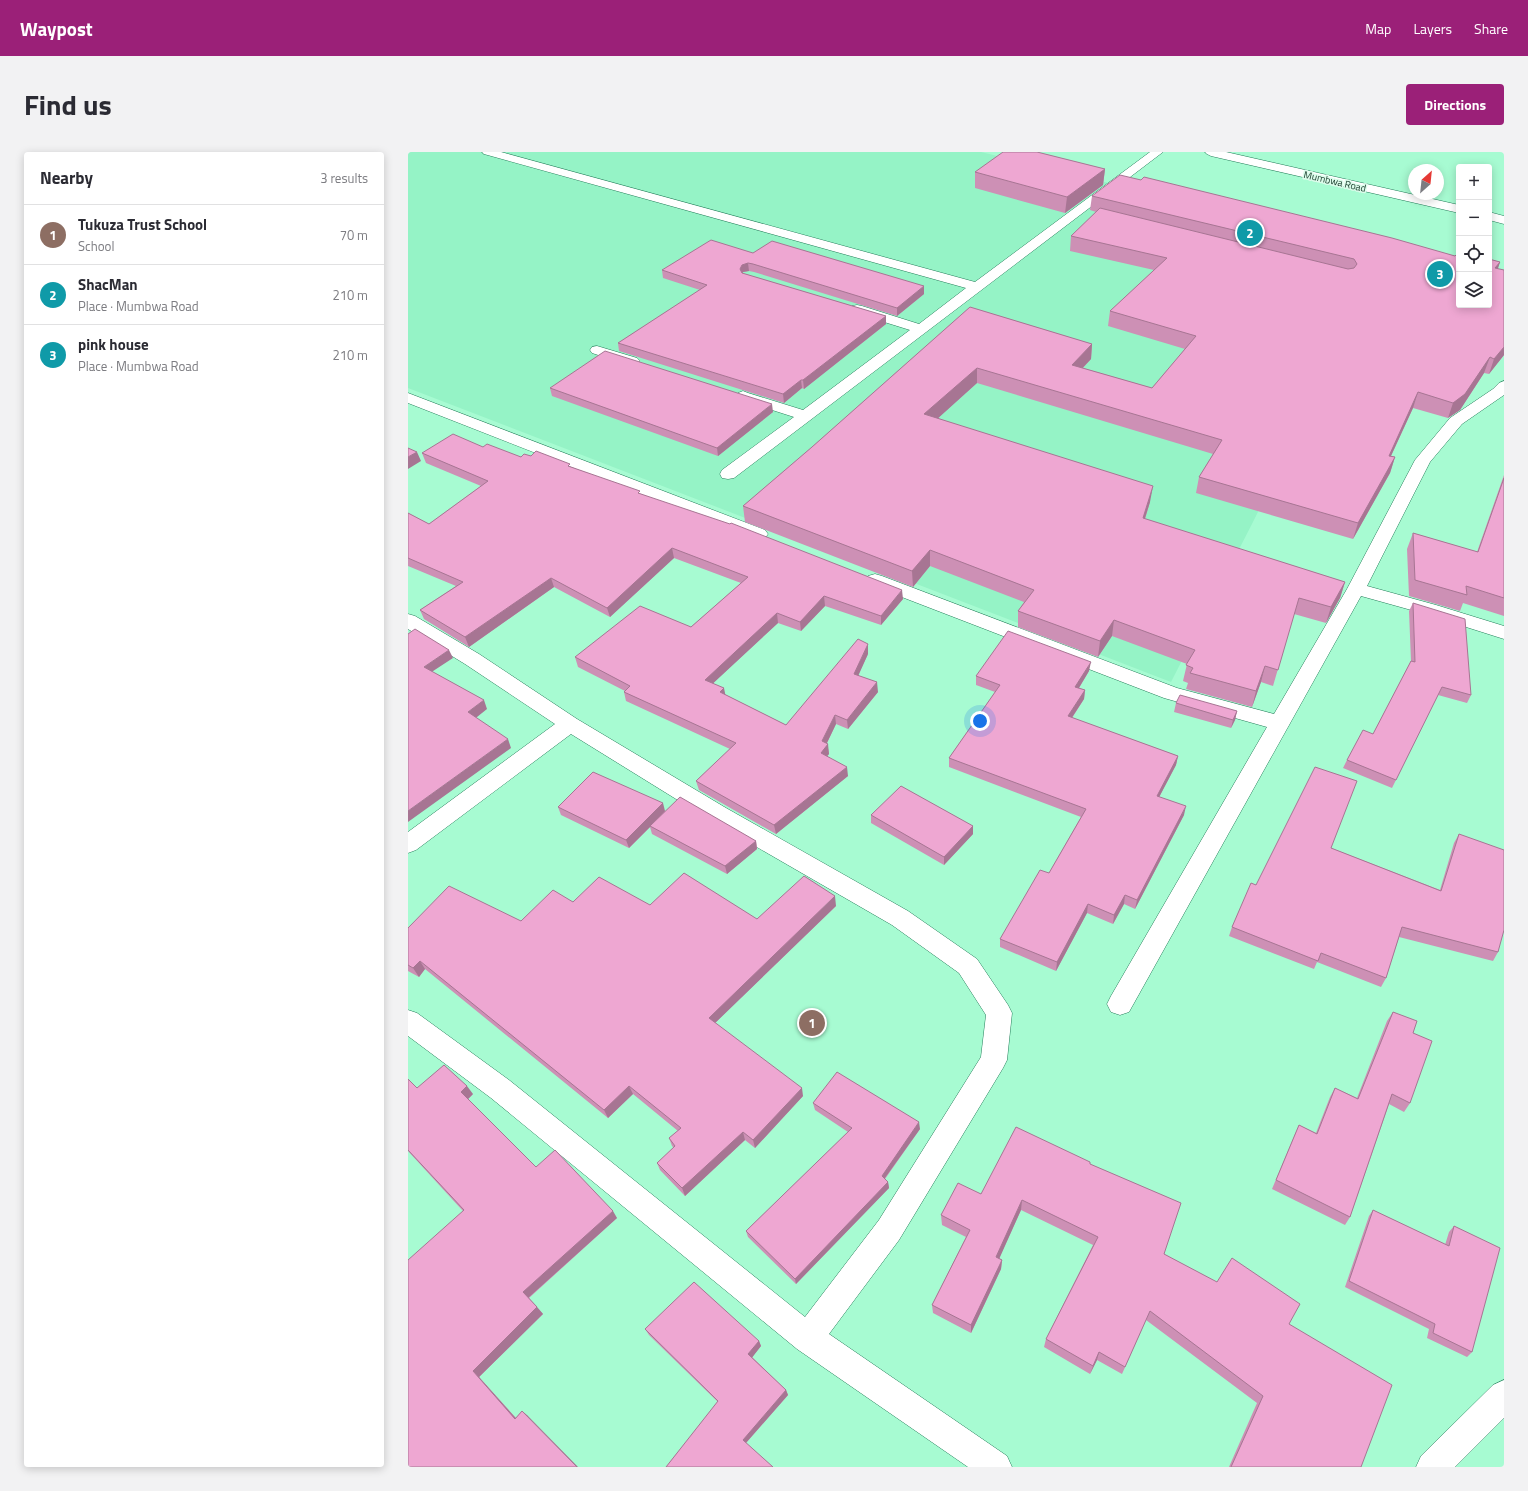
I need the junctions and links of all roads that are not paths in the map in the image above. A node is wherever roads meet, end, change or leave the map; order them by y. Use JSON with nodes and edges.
{"nodes":[{"id":1,"x":488,"y":152,"type":"edge"},
{"id":2,"x":1157,"y":152,"type":"edge"},
{"id":3,"x":1211,"y":152,"type":"edge"},
{"id":4,"x":1456,"y":208,"type":"edge"},
{"id":5,"x":1077,"y":212,"type":"junction"},
{"id":6,"x":1092,"y":216,"type":"edge"},
{"id":7,"x":1492,"y":217,"type":"edge"},
{"id":8,"x":1504,"y":220,"type":"edge"},
{"id":9,"x":977,"y":287,"type":"junction"},
{"id":10,"x":847,"y":306,"type":"edge"},
{"id":11,"x":922,"y":329,"type":"junction"},
{"id":12,"x":597,"y":350,"type":"dead end"},
{"id":13,"x":649,"y":366,"type":"edge"},
{"id":14,"x":1504,"y":386,"type":"edge"},
{"id":15,"x":731,"y":392,"type":"edge"},
{"id":16,"x":408,"y":398,"type":"edge"},
{"id":17,"x":806,"y":416,"type":"junction"},
{"id":18,"x":728,"y":474,"type":"dead end"},
{"id":19,"x":772,"y":539,"type":"edge"},
{"id":20,"x":860,"y":574,"type":"edge"},
{"id":21,"x":1356,"y":589,"type":"junction"},
{"id":22,"x":408,"y":620,"type":"edge"},
{"id":23,"x":1504,"y":633,"type":"edge"},
{"id":24,"x":1279,"y":723,"type":"junction"},
{"id":25,"x":570,"y":724,"type":"junction"},
{"id":26,"x":408,"y":844,"type":"edge"},
{"id":27,"x":1120,"y":1004,"type":"dead end"},
{"id":28,"x":408,"y":1021,"type":"edge"},
{"id":29,"x":808,"y":1338,"type":"junction"},
{"id":30,"x":1504,"y":1396,"type":"edge"},
{"id":31,"x":996,"y":1467,"type":"edge"},
{"id":32,"x":1432,"y":1467,"type":"edge"}],
"edges":[{"from":1,"to":9,"type":"street"},
{"from":2,"to":5,"type":"street"},
{"from":3,"to":4,"type":"street","name":"Mumbwa Road"},
{"from":5,"to":6,"type":"street"},
{"from":5,"to":9,"type":"street"},
{"from":7,"to":8,"type":"street"},
{"from":9,"to":11,"type":"street"},
{"from":10,"to":11,"type":"street"},
{"from":11,"to":17,"type":"street"},
{"from":12,"to":13,"type":"street"},
{"from":14,"to":21,"type":"street"},
{"from":15,"to":17,"type":"street"},
{"from":16,"to":19,"type":"street"},
{"from":17,"to":18,"type":"street"},
{"from":20,"to":24,"type":"street"},
{"from":21,"to":23,"type":"street"},
{"from":21,"to":24,"type":"street"},
{"from":22,"to":25,"type":"street"},
{"from":24,"to":27,"type":"street"},
{"from":25,"to":26,"type":"street"},
{"from":25,"to":29,"type":"street"},
{"from":28,"to":29,"type":"street"},
{"from":29,"to":31,"type":"street"},
{"from":30,"to":32,"type":"street"}]}
